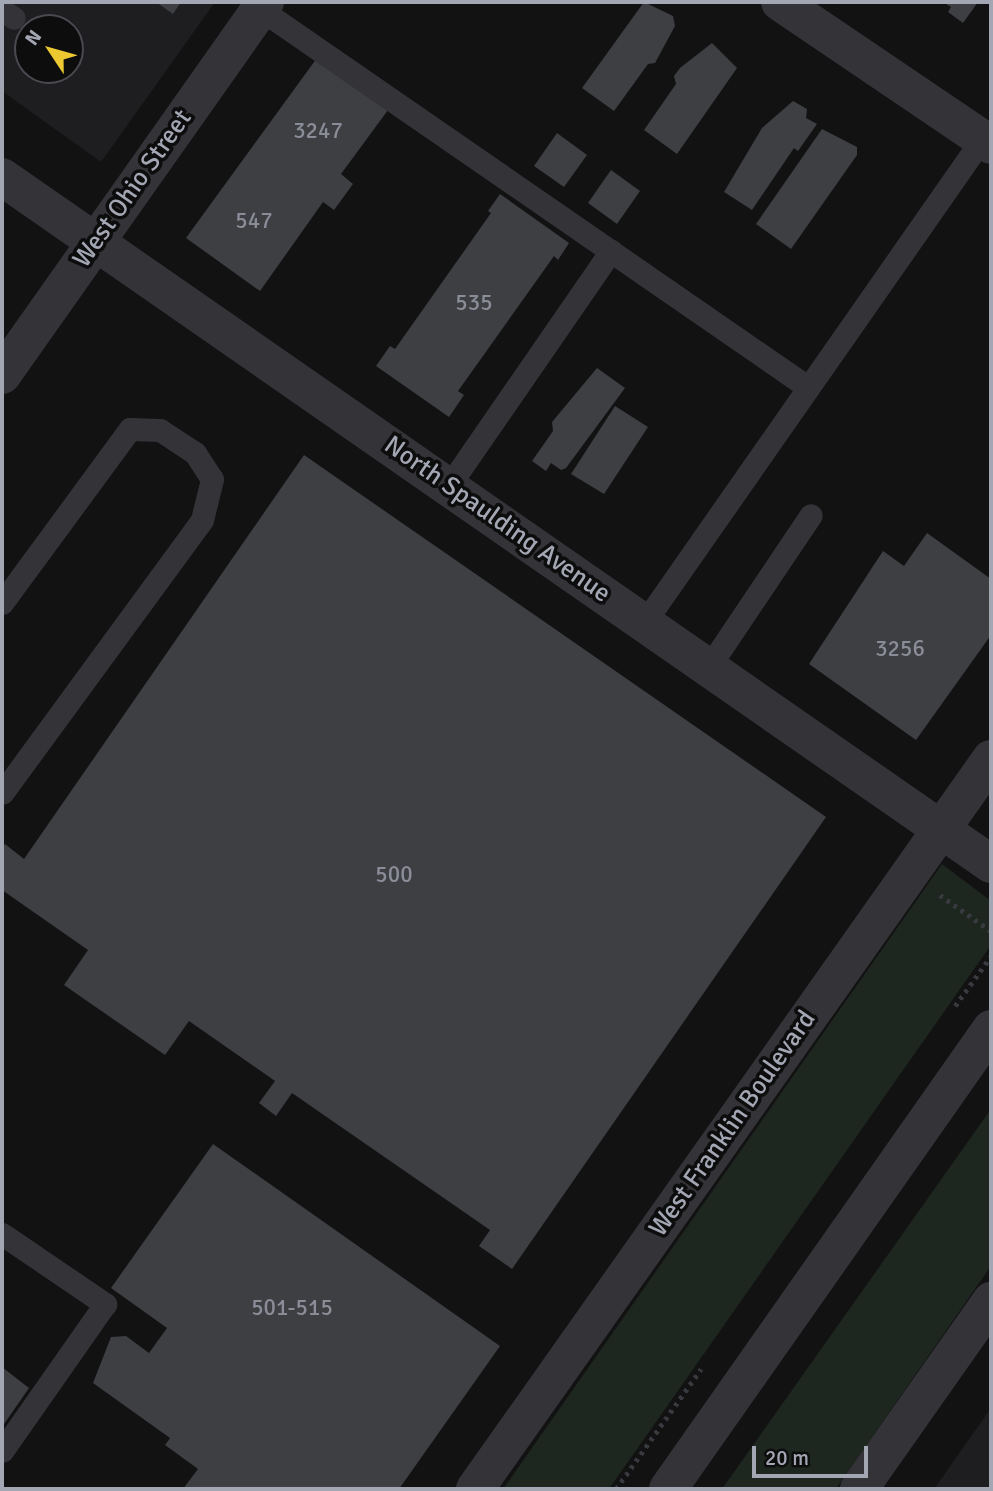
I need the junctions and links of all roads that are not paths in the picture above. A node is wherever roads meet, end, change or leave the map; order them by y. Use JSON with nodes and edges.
{"nodes":[{"id":1,"x":780,"y":2,"type":"edge"},
{"id":2,"x":262,"y":5,"type":"edge"},
{"id":3,"x":987,"y":142,"type":"edge"},
{"id":4,"x":2,"y":177,"type":"edge"},
{"id":5,"x":96,"y":242,"type":"junction"},
{"id":6,"x":611,"y":251,"type":"junction"},
{"id":7,"x":2,"y":375,"type":"edge"},
{"id":8,"x":806,"y":386,"type":"junction"},
{"id":9,"x":447,"y":486,"type":"junction"},
{"id":10,"x":811,"y":515,"type":"dead end"},
{"id":11,"x":2,"y":603,"type":"edge"},
{"id":12,"x":644,"y":623,"type":"junction"},
{"id":13,"x":708,"y":668,"type":"junction"},
{"id":14,"x":991,"y":759,"type":"edge"},
{"id":15,"x":2,"y":793,"type":"edge"},
{"id":16,"x":942,"y":829,"type":"junction"},
{"id":17,"x":991,"y":864,"type":"edge"},
{"id":18,"x":991,"y":1029,"type":"edge"},
{"id":19,"x":2,"y":1234,"type":"edge"},
{"id":20,"x":991,"y":1301,"type":"edge"},
{"id":21,"x":2,"y":1451,"type":"edge"},
{"id":22,"x":475,"y":1489,"type":"edge"},
{"id":23,"x":668,"y":1489,"type":"edge"},
{"id":24,"x":859,"y":1489,"type":"edge"}],
"edges":[{"from":1,"to":3,"type":"street"},
{"from":2,"to":5,"type":"street","name":"West Ohio Street"},
{"from":2,"to":6,"type":"lane"},
{"from":3,"to":8,"type":"lane"},
{"from":4,"to":5,"type":"street","name":"North Spaulding Avenue"},
{"from":5,"to":7,"type":"street","name":"West Ohio Street"},
{"from":5,"to":9,"type":"street","name":"North Spaulding Avenue"},
{"from":6,"to":8,"type":"lane"},
{"from":6,"to":9,"type":"lane"},
{"from":8,"to":12,"type":"lane"},
{"from":9,"to":12,"type":"street","name":"North Spaulding Avenue"},
{"from":10,"to":13,"type":"lane"},
{"from":11,"to":15,"type":"lane"},
{"from":12,"to":13,"type":"street","name":"North Spaulding Avenue"},
{"from":13,"to":16,"type":"street","name":"North Spaulding Avenue"},
{"from":14,"to":16,"type":"street","name":"West Franklin Boulevard"},
{"from":16,"to":17,"type":"street","name":"North Spaulding Avenue"},
{"from":16,"to":22,"type":"street","name":"West Franklin Boulevard"},
{"from":18,"to":23,"type":"street"},
{"from":19,"to":21,"type":"lane"},
{"from":20,"to":24,"type":"street"}]}
